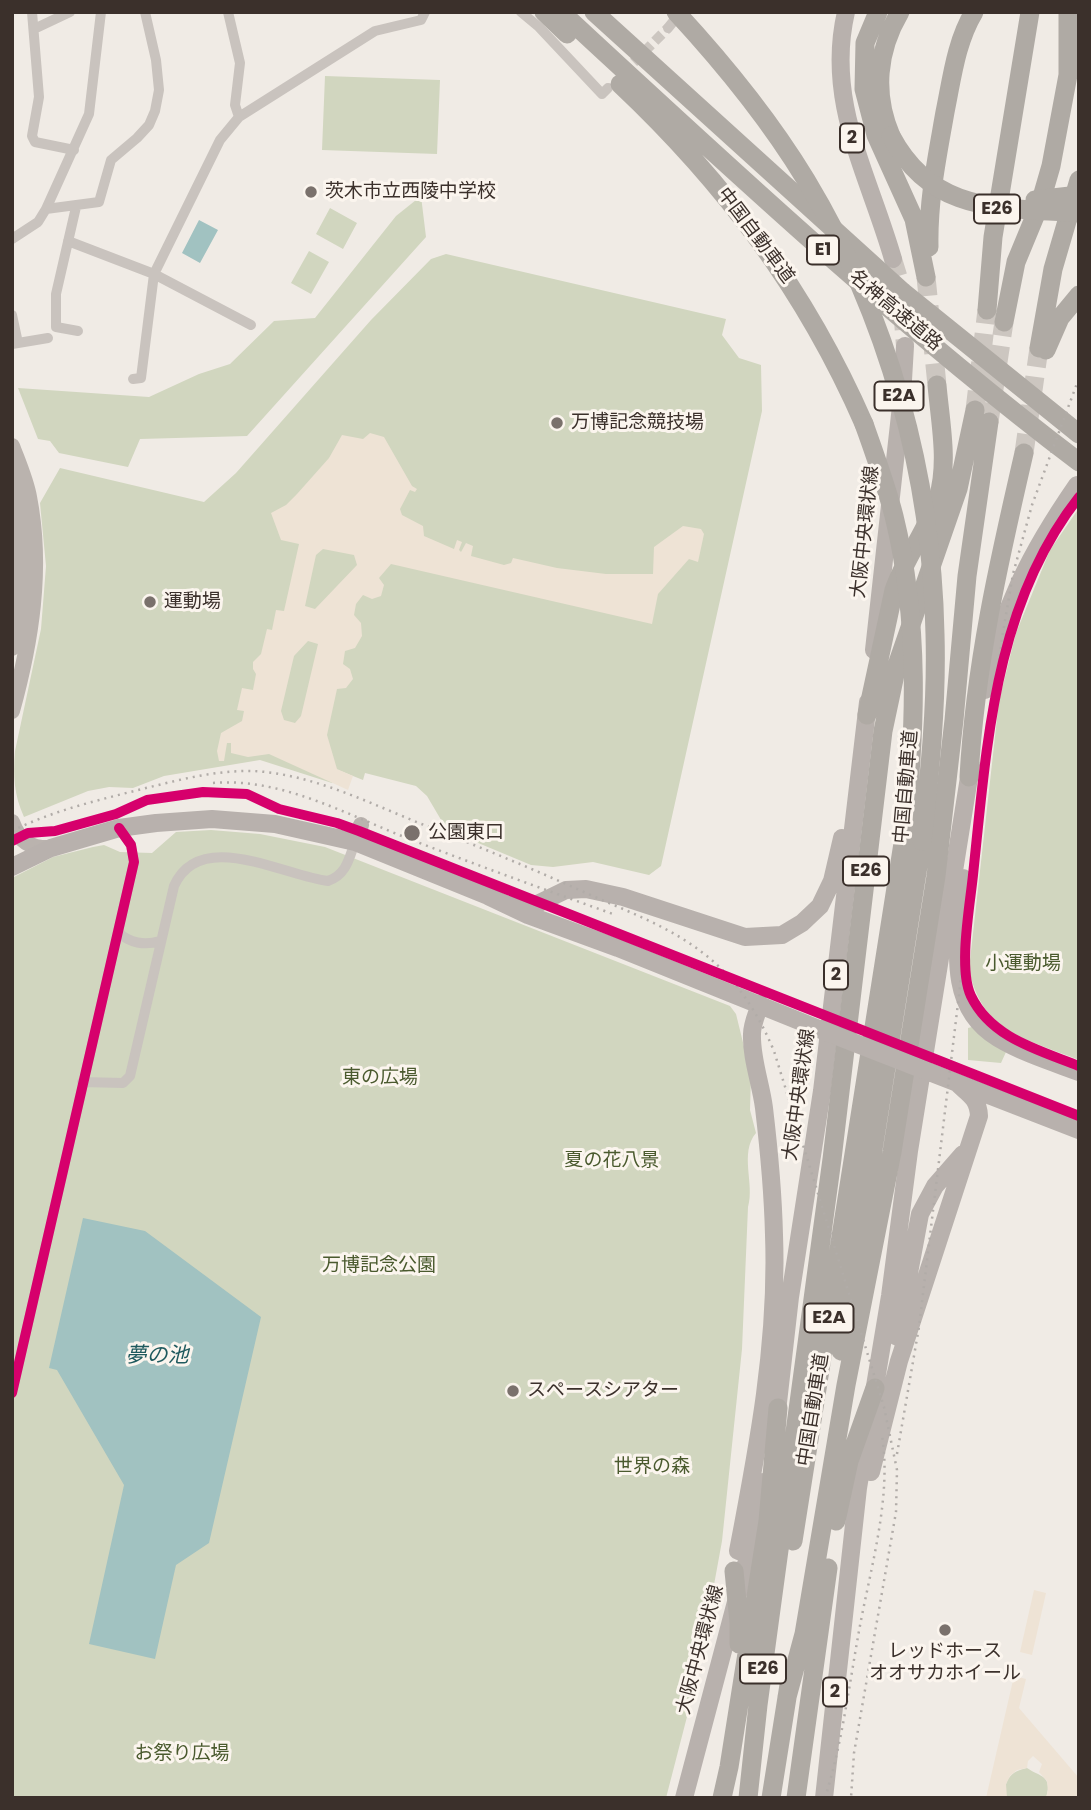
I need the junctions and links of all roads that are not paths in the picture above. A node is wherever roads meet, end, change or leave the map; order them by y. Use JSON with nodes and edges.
{"nodes":[{"id":1,"x":32,"y":12,"type":"edge"},
{"id":2,"x":70,"y":12,"type":"edge"},
{"id":3,"x":101,"y":12,"type":"edge"},
{"id":4,"x":145,"y":12,"type":"edge"},
{"id":5,"x":228,"y":12,"type":"edge"},
{"id":6,"x":425,"y":12,"type":"edge"},
{"id":7,"x":521,"y":12,"type":"edge"},
{"id":8,"x":544,"y":12,"type":"edge"},
{"id":9,"x":561,"y":12,"type":"edge"},
{"id":10,"x":594,"y":12,"type":"edge"},
{"id":11,"x":681,"y":12,"type":"edge"},
{"id":12,"x":846,"y":12,"type":"edge"},
{"id":13,"x":878,"y":12,"type":"edge"},
{"id":14,"x":900,"y":12,"type":"edge"},
{"id":15,"x":914,"y":12,"type":"edge"},
{"id":16,"x":974,"y":12,"type":"edge"},
{"id":17,"x":1030,"y":12,"type":"edge"},
{"id":18,"x":1068,"y":12,"type":"edge"},
{"id":19,"x":672,"y":20,"type":"edge"},
{"id":20,"x":34,"y":29,"type":"junction"},
{"id":21,"x":608,"y":88,"type":"dead end"},
{"id":22,"x":239,"y":117,"type":"junction"},
{"id":23,"x":895,"y":133,"type":"junction"},
{"id":24,"x":74,"y":150,"type":"junction"},
{"id":25,"x":1079,"y":180,"type":"edge"},
{"id":26,"x":1079,"y":195,"type":"edge"},
{"id":27,"x":76,"y":207,"type":"junction"},
{"id":28,"x":46,"y":209,"type":"junction"},
{"id":29,"x":1079,"y":213,"type":"edge"},
{"id":30,"x":12,"y":239,"type":"edge"},
{"id":31,"x":68,"y":241,"type":"junction"},
{"id":32,"x":893,"y":259,"type":"tunnel mouth"},
{"id":33,"x":154,"y":274,"type":"junction"},
{"id":34,"x":1079,"y":295,"type":"edge"},
{"id":35,"x":987,"y":310,"type":"tunnel mouth"},
{"id":36,"x":12,"y":315,"type":"edge"},
{"id":37,"x":1004,"y":322,"type":"tunnel mouth"},
{"id":38,"x":251,"y":325,"type":"dead end"},
{"id":39,"x":78,"y":332,"type":"dead end"},
{"id":40,"x":48,"y":338,"type":"dead end"},
{"id":41,"x":15,"y":343,"type":"edge"},
{"id":42,"x":905,"y":346,"type":"tunnel mouth"},
{"id":43,"x":1009,"y":378,"type":"junction"},
{"id":44,"x":134,"y":379,"type":"dead end"},
{"id":45,"x":937,"y":385,"type":"tunnel mouth"},
{"id":46,"x":982,"y":416,"type":"joint"},
{"id":47,"x":1079,"y":421,"type":"edge"},
{"id":48,"x":1079,"y":434,"type":"edge"},
{"id":49,"x":12,"y":446,"type":"edge"},
{"id":50,"x":1024,"y":453,"type":"tunnel mouth"},
{"id":51,"x":1079,"y":462,"type":"edge"},
{"id":52,"x":18,"y":465,"type":"junction"},
{"id":53,"x":1077,"y":485,"type":"dead end"},
{"id":54,"x":12,"y":648,"type":"edge"},
{"id":55,"x":12,"y":711,"type":"edge"},
{"id":56,"x":867,"y":715,"type":"junction"},
{"id":57,"x":862,"y":755,"type":"junction"},
{"id":58,"x":969,"y":777,"type":"junction"},
{"id":59,"x":965,"y":808,"type":"junction"},
{"id":60,"x":12,"y":821,"type":"edge"},
{"id":61,"x":360,"y":825,"type":"dead end"},
{"id":62,"x":119,"y":828,"type":"junction"},
{"id":63,"x":913,"y":839,"type":"junction"},
{"id":64,"x":355,"y":842,"type":"junction"},
{"id":65,"x":51,"y":848,"type":"junction"},
{"id":66,"x":12,"y":867,"type":"edge"},
{"id":67,"x":488,"y":896,"type":"junction"},
{"id":68,"x":118,"y":932,"type":"junction"},
{"id":69,"x":160,"y":941,"type":"junction"},
{"id":70,"x":760,"y":1004,"type":"junction"},
{"id":71,"x":1079,"y":1072,"type":"edge"},
{"id":72,"x":82,"y":1082,"type":"junction"},
{"id":73,"x":956,"y":1082,"type":"junction"},
{"id":74,"x":1079,"y":1130,"type":"edge"},
{"id":75,"x":971,"y":1142,"type":"junction"},
{"id":76,"x":875,"y":1388,"type":"junction"},
{"id":77,"x":12,"y":1393,"type":"edge"},
{"id":78,"x":778,"y":1408,"type":"junction"},
{"id":79,"x":734,"y":1571,"type":"junction"},
{"id":80,"x":845,"y":1587,"type":"junction"},
{"id":81,"x":737,"y":1599,"type":"junction"},
{"id":82,"x":787,"y":1696,"type":"junction"},
{"id":83,"x":707,"y":1709,"type":"junction"},
{"id":84,"x":684,"y":1798,"type":"edge"},
{"id":85,"x":715,"y":1798,"type":"edge"},
{"id":86,"x":722,"y":1798,"type":"edge"},
{"id":87,"x":751,"y":1798,"type":"edge"},
{"id":88,"x":771,"y":1798,"type":"edge"},
{"id":89,"x":796,"y":1798,"type":"edge"},
{"id":90,"x":824,"y":1798,"type":"edge"}],
"edges":[{"from":1,"to":20,"type":"street"},
{"from":2,"to":20,"type":"street"},
{"from":3,"to":24,"type":"street"},
{"from":4,"to":27,"type":"street"},
{"from":5,"to":22,"type":"street"},
{"from":6,"to":22,"type":"street"},
{"from":7,"to":21,"type":"street"},
{"from":8,"to":63,"type":"highway","name":"中国自動車道","number":"E2A","bridge":true},
{"from":9,"to":51,"type":"highway","name":"名神高速道路","number":"E1"},
{"from":10,"to":43,"type":"highway","name":"名神高速道路","number":"E1"},
{"from":11,"to":19,"type":"street"},
{"from":12,"to":32,"type":"main road","number":"2"},
{"from":13,"to":16,"type":"highway"},
{"from":14,"to":23,"type":"highway"},
{"from":15,"to":23,"type":"highway"},
{"from":17,"to":35,"type":"highway","number":"E26"},
{"from":18,"to":37,"type":"highway"},
{"from":19,"to":63,"type":"highway","name":"中国自動車道","number":"E2A","bridge":true},
{"from":20,"to":24,"type":"street"},
{"from":22,"to":33,"type":"street"},
{"from":23,"to":26,"type":"highway","bridge":true},
{"from":23,"to":29,"type":"highway","bridge":true},
{"from":24,"to":28,"type":"street"},
{"from":25,"to":34,"type":"highway"},
{"from":27,"to":28,"type":"street"},
{"from":27,"to":31,"type":"street"},
{"from":28,"to":30,"type":"street"},
{"from":31,"to":33,"type":"street"},
{"from":31,"to":39,"type":"street"},
{"from":33,"to":38,"type":"street"},
{"from":33,"to":44,"type":"street"},
{"from":36,"to":41,"type":"street"},
{"from":40,"to":41,"type":"street"},
{"from":42,"to":56,"type":"main road","name":"大阪中央環状線","number":"2"},
{"from":43,"to":47,"type":"highway"},
{"from":43,"to":48,"type":"highway","name":"名神高速道路","number":"E1"},
{"from":45,"to":56,"type":"highway"},
{"from":46,"to":82,"type":"highway","number":"E2A"},
{"from":46,"to":87,"type":"highway","number":"E26"},
{"from":49,"to":52,"type":"main road"},
{"from":50,"to":58,"type":"highway"},
{"from":52,"to":54,"type":"main road"},
{"from":52,"to":55,"type":"main road"},
{"from":53,"to":58,"type":"main road","number":"2"},
{"from":56,"to":57,"type":"main road","name":"大阪中央環状線","number":"2"},
{"from":57,"to":67,"type":"main road"},
{"from":57,"to":78,"type":"main road","name":"大阪中央環状線","number":"2"},
{"from":58,"to":59,"type":"main road","number":"2"},
{"from":59,"to":71,"type":"main road"},
{"from":59,"to":76,"type":"main road","number":"2"},
{"from":60,"to":65,"type":"main road"},
{"from":61,"to":64,"type":"main road"},
{"from":62,"to":64,"type":"main road"},
{"from":62,"to":65,"type":"main road"},
{"from":62,"to":68,"type":"street"},
{"from":63,"to":82,"type":"highway","name":"中国自動車道","number":"E2A"},
{"from":63,"to":87,"type":"highway","name":"中国自動車道","number":"E2A"},
{"from":64,"to":67,"type":"main road"},
{"from":64,"to":69,"type":"street"},
{"from":65,"to":66,"type":"main road"},
{"from":67,"to":70,"type":"main road"},
{"from":68,"to":69,"type":"street"},
{"from":68,"to":72,"type":"street"},
{"from":69,"to":72,"type":"street"},
{"from":70,"to":73,"type":"main road","bridge":true},
{"from":70,"to":79,"type":"main road"},
{"from":72,"to":77,"type":"street"},
{"from":73,"to":74,"type":"main road"},
{"from":73,"to":75,"type":"main road"},
{"from":75,"to":76,"type":"main road"},
{"from":75,"to":80,"type":"main road"},
{"from":76,"to":80,"type":"main road","number":"2"},
{"from":76,"to":89,"type":"highway"},
{"from":78,"to":81,"type":"main road","name":"大阪中央環状線","number":"2"},
{"from":78,"to":86,"type":"highway"},
{"from":79,"to":81,"type":"highway"},
{"from":79,"to":83,"type":"main road"},
{"from":80,"to":90,"type":"main road","number":"2"},
{"from":81,"to":83,"type":"main road","name":"大阪中央環状線","number":"2"},
{"from":81,"to":85,"type":"highway"},
{"from":82,"to":88,"type":"highway","name":"中国自動車道","number":"E2A"},
{"from":83,"to":84,"type":"main road","name":"大阪中央環状線","number":"2"}]}
